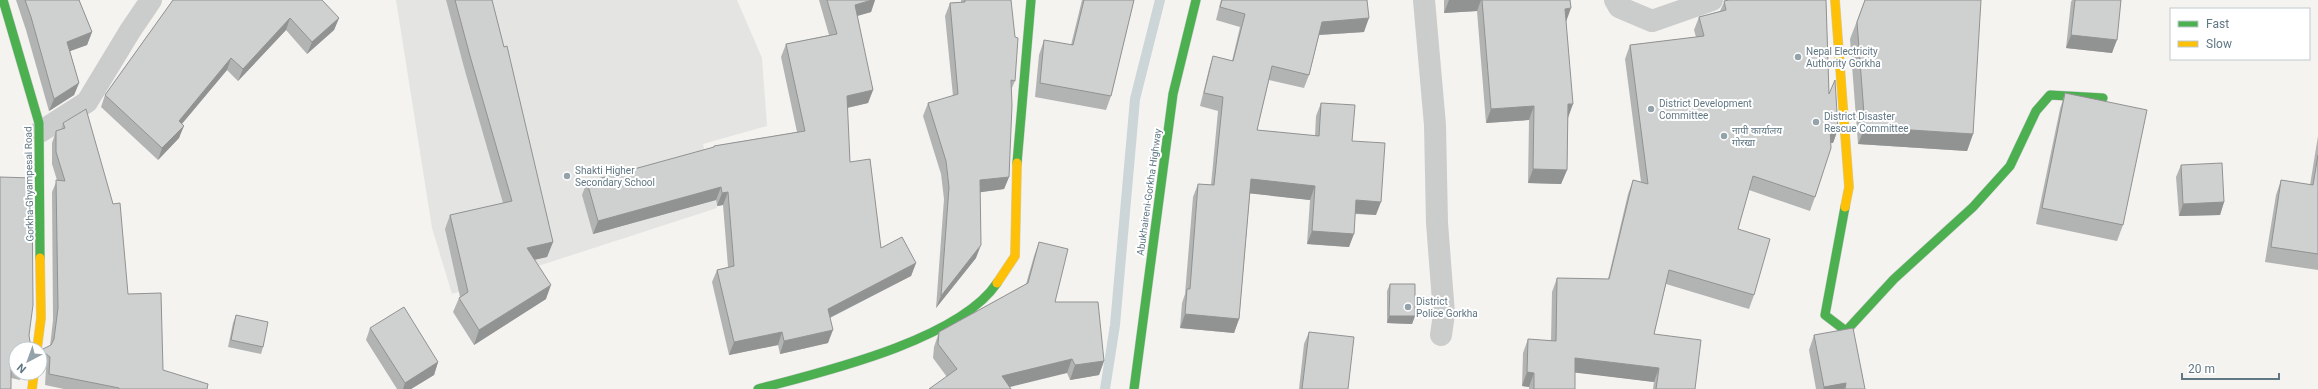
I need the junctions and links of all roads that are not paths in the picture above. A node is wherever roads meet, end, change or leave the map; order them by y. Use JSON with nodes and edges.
{"nodes":[{"id":1,"x":3,"y":0,"type":"edge"},
{"id":2,"x":151,"y":0,"type":"edge"},
{"id":3,"x":1031,"y":0,"type":"edge"},
{"id":4,"x":1196,"y":0,"type":"edge"},
{"id":5,"x":1424,"y":0,"type":"edge"},
{"id":6,"x":1615,"y":0,"type":"edge"},
{"id":7,"x":1712,"y":0,"type":"edge"},
{"id":8,"x":1835,"y":0,"type":"edge"},
{"id":9,"x":2103,"y":98,"type":"dead end"},
{"id":10,"x":40,"y":132,"type":"junction"},
{"id":11,"x":1441,"y":335,"type":"dead end"},
{"id":12,"x":39,"y":341,"type":"edge"},
{"id":13,"x":758,"y":389,"type":"edge"},
{"id":14,"x":1134,"y":389,"type":"edge"}],
"edges":[{"from":1,"to":10,"type":"street","name":"Gorkha-Ghyampesal Road"},
{"from":2,"to":10,"type":"street"},
{"from":3,"to":13,"type":"street"},
{"from":4,"to":14,"type":"street","name":"Abukhaireni-Gorkha Highway"},
{"from":5,"to":11,"type":"street"},
{"from":6,"to":7,"type":"street"},
{"from":8,"to":9,"type":"street"},
{"from":10,"to":12,"type":"street","name":"Gorkha-Ghyampesal Road"}]}
